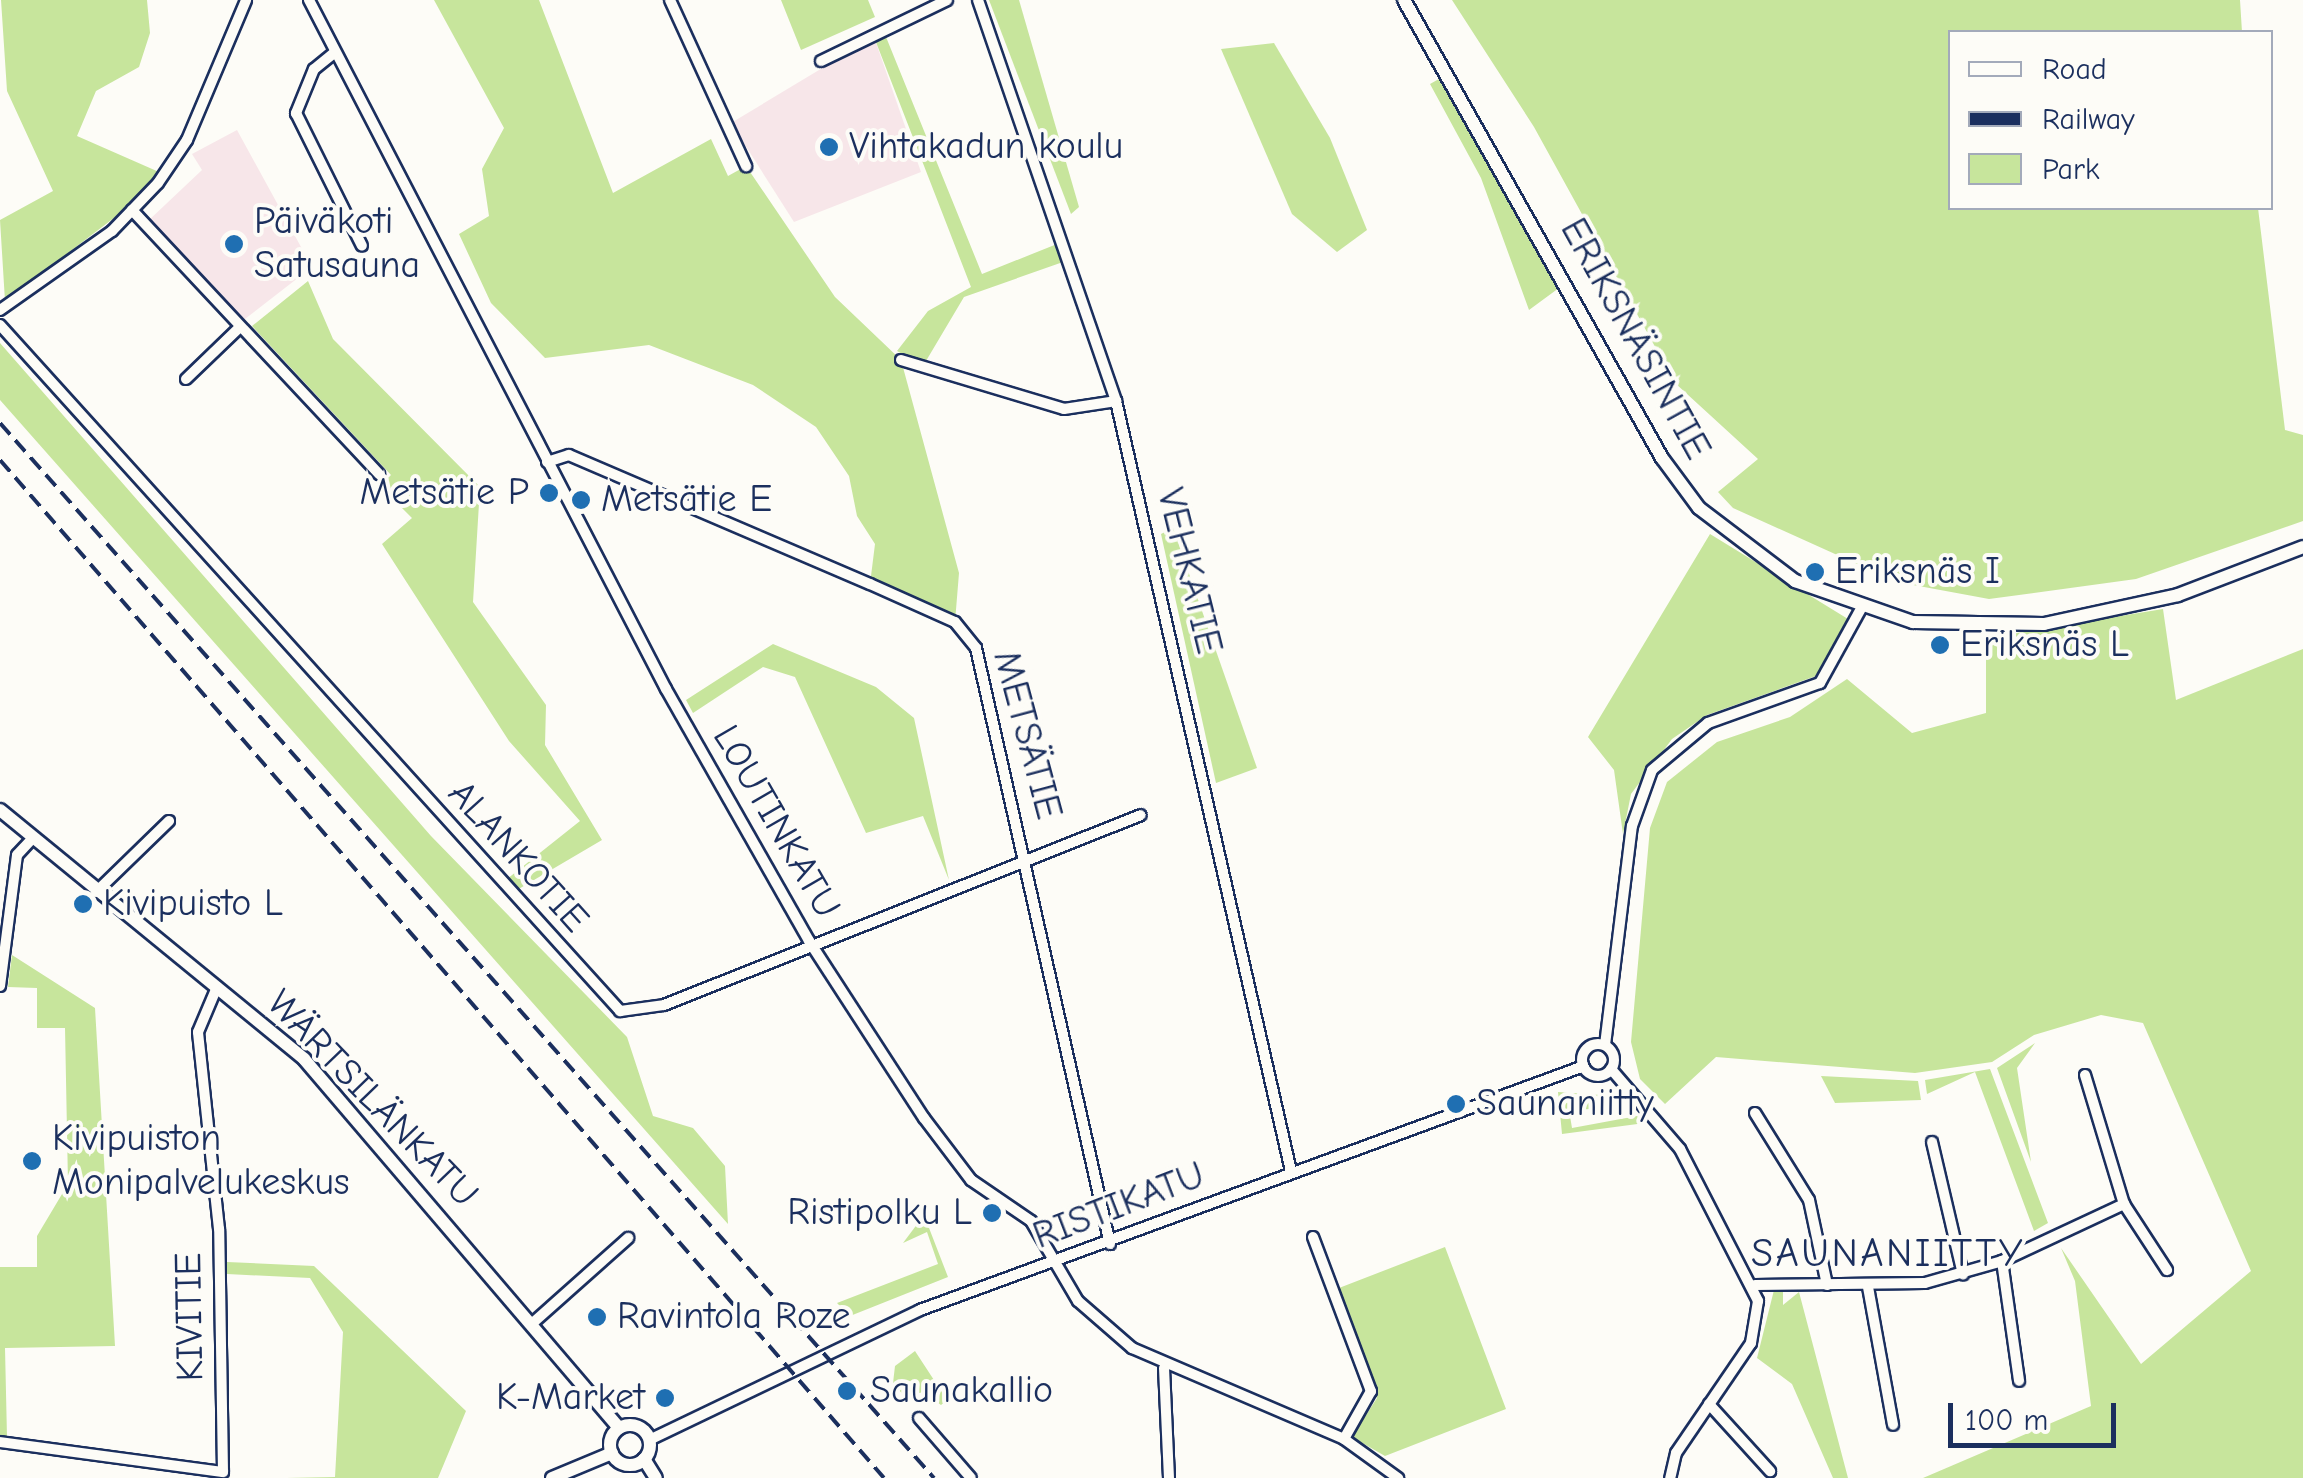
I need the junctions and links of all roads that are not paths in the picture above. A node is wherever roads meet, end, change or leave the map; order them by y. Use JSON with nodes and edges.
{"nodes":[{"id":1,"x":246,"y":0,"type":"edge"},
{"id":2,"x":310,"y":0,"type":"edge"},
{"id":3,"x":670,"y":0,"type":"edge"},
{"id":4,"x":947,"y":0,"type":"edge"},
{"id":5,"x":978,"y":0,"type":"edge"},
{"id":6,"x":1404,"y":0,"type":"edge"},
{"id":7,"x":334,"y":53,"type":"junction"},
{"id":8,"x":821,"y":61,"type":"dead end"},
{"id":9,"x":746,"y":166,"type":"dead end"},
{"id":10,"x":132,"y":210,"type":"junction"},
{"id":11,"x":362,"y":246,"type":"dead end"},
{"id":12,"x":0,"y":310,"type":"edge"},
{"id":13,"x":0,"y":326,"type":"edge"},
{"id":14,"x":239,"y":328,"type":"junction"},
{"id":15,"x":900,"y":360,"type":"dead end"},
{"id":16,"x":186,"y":379,"type":"dead end"},
{"id":17,"x":1116,"y":401,"type":"junction"},
{"id":18,"x":547,"y":462,"type":"junction"},
{"id":19,"x":379,"y":474,"type":"dead end"},
{"id":20,"x":2303,"y":547,"type":"edge"},
{"id":21,"x":1862,"y":607,"type":"junction"},
{"id":22,"x":0,"y":810,"type":"edge"},
{"id":23,"x":1141,"y":815,"type":"dead end"},
{"id":24,"x":170,"y":821,"type":"dead end"},
{"id":25,"x":30,"y":841,"type":"junction"},
{"id":26,"x":1028,"y":856,"type":"junction"},
{"id":27,"x":96,"y":892,"type":"junction"},
{"id":28,"x":809,"y":942,"type":"junction"},
{"id":29,"x":0,"y":986,"type":"edge"},
{"id":30,"x":217,"y":987,"type":"junction"},
{"id":31,"x":1605,"y":1045,"type":"junction"},
{"id":32,"x":1584,"y":1066,"type":"junction"},
{"id":33,"x":1611,"y":1069,"type":"junction"},
{"id":34,"x":2086,"y":1075,"type":"dead end"},
{"id":35,"x":1756,"y":1113,"type":"dead end"},
{"id":36,"x":1932,"y":1142,"type":"dead end"},
{"id":37,"x":1291,"y":1172,"type":"junction"},
{"id":38,"x":2124,"y":1204,"type":"junction"},
{"id":39,"x":1314,"y":1237,"type":"dead end"},
{"id":40,"x":628,"y":1238,"type":"dead end"},
{"id":41,"x":1110,"y":1244,"type":"junction"},
{"id":42,"x":2002,"y":1261,"type":"junction"},
{"id":43,"x":1055,"y":1264,"type":"junction"},
{"id":44,"x":2167,"y":1270,"type":"dead end"},
{"id":45,"x":1963,"y":1274,"type":"junction"},
{"id":46,"x":1754,"y":1285,"type":"junction"},
{"id":47,"x":1828,"y":1285,"type":"junction"},
{"id":48,"x":1868,"y":1287,"type":"junction"},
{"id":49,"x":536,"y":1321,"type":"junction"},
{"id":50,"x":1164,"y":1368,"type":"junction"},
{"id":51,"x":2019,"y":1382,"type":"dead end"},
{"id":52,"x":1709,"y":1404,"type":"junction"},
{"id":53,"x":919,"y":1418,"type":"dead end"},
{"id":54,"x":1893,"y":1424,"type":"dead end"},
{"id":55,"x":619,"y":1428,"type":"junction"},
{"id":56,"x":1344,"y":1438,"type":"junction"},
{"id":57,"x":649,"y":1440,"type":"junction"},
{"id":58,"x":0,"y":1442,"type":"edge"},
{"id":59,"x":612,"y":1453,"type":"junction"},
{"id":60,"x":644,"y":1459,"type":"junction"},
{"id":61,"x":1770,"y":1472,"type":"dead end"},
{"id":62,"x":552,"y":1478,"type":"edge"},
{"id":63,"x":656,"y":1478,"type":"edge"},
{"id":64,"x":971,"y":1478,"type":"edge"},
{"id":65,"x":1168,"y":1478,"type":"edge"},
{"id":66,"x":1398,"y":1478,"type":"edge"},
{"id":67,"x":1670,"y":1478,"type":"edge"}],
"edges":[{"from":1,"to":10,"type":"street"},
{"from":2,"to":7,"type":"street","name":"LOUTINKATU"},
{"from":3,"to":9,"type":"street"},
{"from":4,"to":8,"type":"street"},
{"from":5,"to":17,"type":"street","name":"VEHKATIE"},
{"from":6,"to":21,"type":"street","name":"ERIKSNÄSINTIE"},
{"from":7,"to":11,"type":"street"},
{"from":7,"to":18,"type":"street","name":"LOUTINKATU"},
{"from":10,"to":12,"type":"street"},
{"from":10,"to":14,"type":"street"},
{"from":13,"to":28,"type":"street","name":"ALANKOTIE"},
{"from":14,"to":16,"type":"street"},
{"from":14,"to":19,"type":"street"},
{"from":15,"to":17,"type":"street"},
{"from":17,"to":37,"type":"street","name":"VEHKATIE"},
{"from":18,"to":26,"type":"street","name":"METSÄTIE"},
{"from":18,"to":28,"type":"street","name":"LOUTINKATU"},
{"from":20,"to":21,"type":"street","name":"ERIKSNÄSINTIE"},
{"from":21,"to":31,"type":"street"},
{"from":22,"to":25,"type":"street","name":"WÄRTSILÄNKATU"},
{"from":23,"to":26,"type":"street","name":"ALANKOTIE"},
{"from":24,"to":27,"type":"street"},
{"from":25,"to":27,"type":"street","name":"WÄRTSILÄNKATU"},
{"from":25,"to":29,"type":"street"},
{"from":26,"to":28,"type":"street","name":"ALANKOTIE"},
{"from":26,"to":41,"type":"street","name":"METSÄTIE"},
{"from":27,"to":30,"type":"street","name":"WÄRTSILÄNKATU"},
{"from":28,"to":43,"type":"street","name":"LOUTINKATU"},
{"from":30,"to":49,"type":"street","name":"WÄRTSILÄNKATU"},
{"from":30,"to":58,"type":"street","name":"KIVITIE"},
{"from":31,"to":32,"type":"street"},
{"from":31,"to":33,"type":"street"},
{"from":32,"to":33,"type":"street"},
{"from":32,"to":37,"type":"street","name":"RISTIKATU"},
{"from":33,"to":46,"type":"street"},
{"from":34,"to":38,"type":"street"},
{"from":35,"to":47,"type":"street"},
{"from":36,"to":45,"type":"street"},
{"from":37,"to":41,"type":"street","name":"RISTIKATU"},
{"from":38,"to":42,"type":"street"},
{"from":38,"to":44,"type":"street"},
{"from":39,"to":56,"type":"street"},
{"from":40,"to":49,"type":"street"},
{"from":41,"to":43,"type":"street","name":"RISTIKATU"},
{"from":42,"to":45,"type":"street"},
{"from":42,"to":51,"type":"street"},
{"from":43,"to":50,"type":"street","name":"LOUTINKATU"},
{"from":43,"to":57,"type":"street","name":"RISTIKATU"},
{"from":45,"to":48,"type":"street"},
{"from":46,"to":47,"type":"street"},
{"from":46,"to":52,"type":"street"},
{"from":47,"to":48,"type":"street"},
{"from":48,"to":54,"type":"street"},
{"from":49,"to":55,"type":"street","name":"WÄRTSILÄNKATU"},
{"from":50,"to":56,"type":"street","name":"LOUTINKATU"},
{"from":50,"to":65,"type":"street"},
{"from":52,"to":61,"type":"street"},
{"from":52,"to":67,"type":"street"},
{"from":53,"to":64,"type":"street"},
{"from":55,"to":57,"type":"street"},
{"from":55,"to":59,"type":"street"},
{"from":56,"to":66,"type":"street","name":"LOUTINKATU"},
{"from":57,"to":60,"type":"street"},
{"from":59,"to":60,"type":"street"},
{"from":59,"to":62,"type":"street"},
{"from":60,"to":63,"type":"street"}]}
